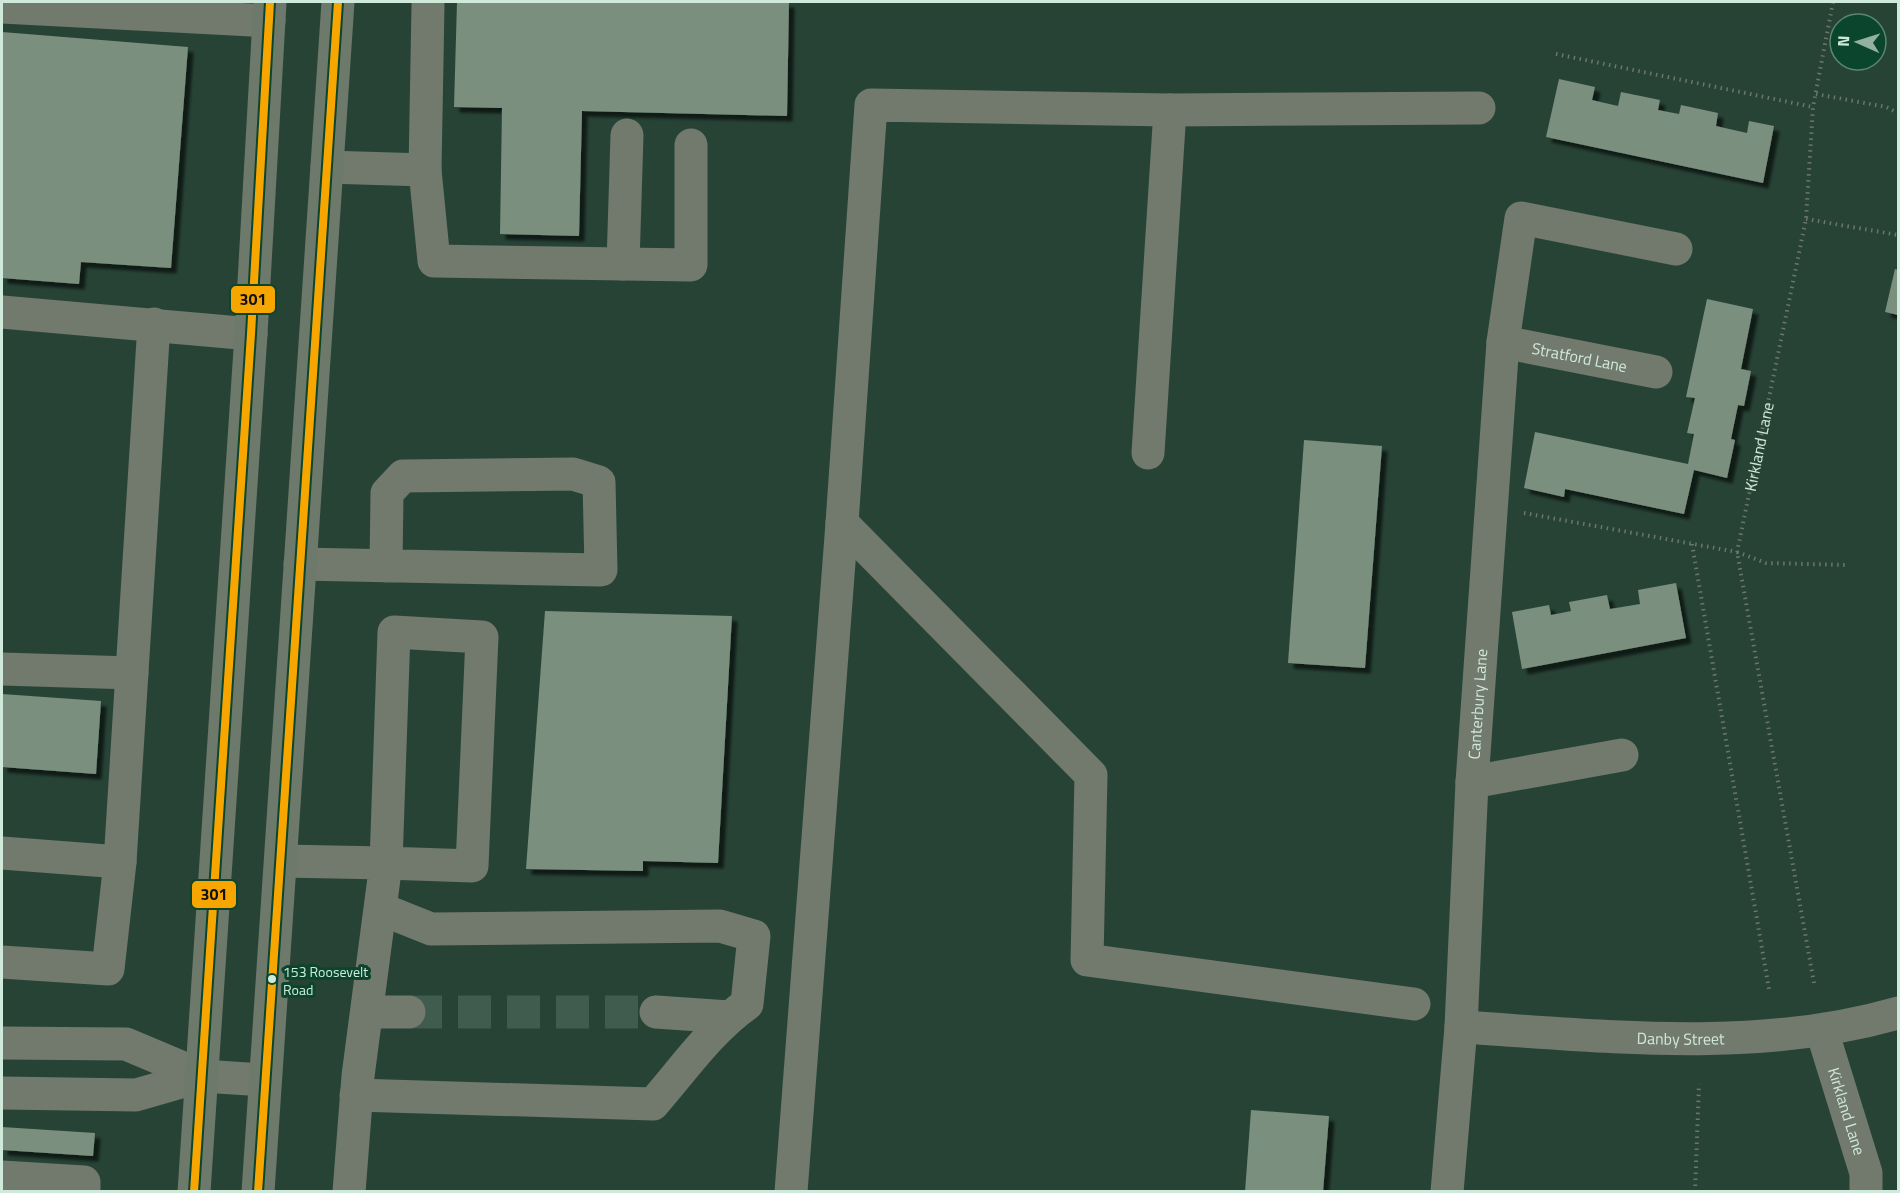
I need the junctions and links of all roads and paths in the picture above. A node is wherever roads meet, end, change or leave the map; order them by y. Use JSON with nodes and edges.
{"nodes":[{"id":1,"x":338,"y":2,"type":"edge"},
{"id":2,"x":1833,"y":2,"type":"edge"},
{"id":3,"x":428,"y":5,"type":"dead end"},
{"id":4,"x":2,"y":7,"type":"edge"},
{"id":5,"x":269,"y":11,"type":"edge"},
{"id":6,"x":1556,"y":54,"type":"dead end"},
{"id":7,"x":1816,"y":94,"type":"junction"},
{"id":8,"x":1813,"y":107,"type":"junction"},
{"id":9,"x":1479,"y":108,"type":"dead end"},
{"id":10,"x":1170,"y":110,"type":"junction"},
{"id":11,"x":1899,"y":113,"type":"edge"},
{"id":12,"x":627,"y":135,"type":"dead end"},
{"id":13,"x":691,"y":145,"type":"dead end"},
{"id":14,"x":327,"y":167,"type":"junction"},
{"id":15,"x":425,"y":170,"type":"junction"},
{"id":16,"x":1806,"y":219,"type":"junction"},
{"id":17,"x":1898,"y":234,"type":"edge"},
{"id":18,"x":1676,"y":249,"type":"dead end"},
{"id":19,"x":623,"y":264,"type":"junction"},
{"id":20,"x":2,"y":312,"type":"edge"},
{"id":21,"x":154,"y":324,"type":"junction"},
{"id":22,"x":251,"y":334,"type":"junction"},
{"id":23,"x":1503,"y":342,"type":"junction"},
{"id":24,"x":1656,"y":372,"type":"dead end"},
{"id":25,"x":1148,"y":453,"type":"dead end"},
{"id":26,"x":1491,"y":507,"type":"junction"},
{"id":27,"x":842,"y":523,"type":"junction"},
{"id":28,"x":1692,"y":544,"type":"junction"},
{"id":29,"x":1737,"y":552,"type":"junction"},
{"id":30,"x":300,"y":564,"type":"junction"},
{"id":31,"x":1848,"y":565,"type":"dead end"},
{"id":32,"x":386,"y":566,"type":"junction"},
{"id":33,"x":2,"y":669,"type":"edge"},
{"id":34,"x":132,"y":673,"type":"junction"},
{"id":35,"x":1622,"y":755,"type":"dead end"},
{"id":36,"x":1472,"y":782,"type":"junction"},
{"id":37,"x":2,"y":853,"type":"edge"},
{"id":38,"x":281,"y":861,"type":"junction"},
{"id":39,"x":120,"y":862,"type":"junction"},
{"id":40,"x":386,"y":863,"type":"junction"},
{"id":41,"x":381,"y":909,"type":"junction"},
{"id":42,"x":2,"y":962,"type":"edge"},
{"id":43,"x":1814,"y":983,"type":"dead end"},
{"id":44,"x":1769,"y":989,"type":"dead end"},
{"id":45,"x":1414,"y":1004,"type":"dead end"},
{"id":46,"x":367,"y":1012,"type":"junction"},
{"id":47,"x":409,"y":1012,"type":"tunnel mouth"},
{"id":48,"x":656,"y":1012,"type":"tunnel mouth"},
{"id":49,"x":1899,"y":1013,"type":"edge"},
{"id":50,"x":729,"y":1017,"type":"junction"},
{"id":51,"x":1461,"y":1027,"type":"junction"},
{"id":52,"x":1822,"y":1031,"type":"junction"},
{"id":53,"x":2,"y":1043,"type":"edge"},
{"id":54,"x":202,"y":1076,"type":"junction"},
{"id":55,"x":265,"y":1080,"type":"junction"},
{"id":56,"x":1699,"y":1083,"type":"dead end"},
{"id":57,"x":2,"y":1093,"type":"edge"},
{"id":58,"x":356,"y":1095,"type":"junction"},
{"id":59,"x":2,"y":1177,"type":"edge"},
{"id":60,"x":84,"y":1191,"type":"edge"},
{"id":61,"x":194,"y":1191,"type":"edge"},
{"id":62,"x":258,"y":1191,"type":"edge"},
{"id":63,"x":349,"y":1191,"type":"edge"},
{"id":64,"x":791,"y":1191,"type":"edge"},
{"id":65,"x":1447,"y":1191,"type":"edge"},
{"id":66,"x":1695,"y":1191,"type":"edge"},
{"id":67,"x":1866,"y":1191,"type":"edge"}],
"edges":[{"from":1,"to":14,"type":"main road"},
{"from":2,"to":7,"type":"path","name":"Kirkland Lane"},
{"from":3,"to":15,"type":"street"},
{"from":4,"to":5,"type":"street"},
{"from":5,"to":22,"type":"main road"},
{"from":6,"to":8,"type":"path"},
{"from":7,"to":8,"type":"path","name":"Kirkland Lane"},
{"from":7,"to":11,"type":"path"},
{"from":8,"to":16,"type":"path","name":"Kirkland Lane"},
{"from":9,"to":10,"type":"street"},
{"from":10,"to":25,"type":"street"},
{"from":10,"to":27,"type":"street"},
{"from":12,"to":19,"type":"street"},
{"from":13,"to":19,"type":"street"},
{"from":14,"to":15,"type":"street"},
{"from":14,"to":30,"type":"main road"},
{"from":15,"to":19,"type":"street"},
{"from":16,"to":17,"type":"path"},
{"from":16,"to":29,"type":"path","name":"Kirkland Lane"},
{"from":18,"to":23,"type":"street","name":"Canterbury Lane"},
{"from":20,"to":21,"type":"street"},
{"from":21,"to":22,"type":"street"},
{"from":21,"to":34,"type":"street"},
{"from":22,"to":54,"type":"main road"},
{"from":23,"to":24,"type":"street","name":"Stratford Lane"},
{"from":23,"to":26,"type":"street","name":"Canterbury Lane"},
{"from":26,"to":28,"type":"path"},
{"from":26,"to":36,"type":"street","name":"Canterbury Lane"},
{"from":27,"to":45,"type":"street"},
{"from":27,"to":64,"type":"street"},
{"from":28,"to":29,"type":"path"},
{"from":28,"to":44,"type":"path"},
{"from":29,"to":31,"type":"path"},
{"from":29,"to":43,"type":"path"},
{"from":30,"to":32,"type":"street"},
{"from":30,"to":38,"type":"main road"},
{"from":32,"to":32,"type":"street"},
{"from":33,"to":34,"type":"street"},
{"from":34,"to":39,"type":"street"},
{"from":35,"to":36,"type":"street"},
{"from":36,"to":51,"type":"street","name":"Canterbury Lane"},
{"from":37,"to":39,"type":"street"},
{"from":38,"to":40,"type":"street"},
{"from":38,"to":55,"type":"main road"},
{"from":39,"to":42,"type":"street"},
{"from":40,"to":40,"type":"street"},
{"from":40,"to":41,"type":"street"},
{"from":41,"to":46,"type":"street"},
{"from":41,"to":50,"type":"street"},
{"from":46,"to":47,"type":"street"},
{"from":46,"to":58,"type":"street"},
{"from":48,"to":50,"type":"street"},
{"from":49,"to":52,"type":"street","name":"Danby Street"},
{"from":50,"to":58,"type":"street"},
{"from":51,"to":52,"type":"street","name":"Danby Street"},
{"from":51,"to":65,"type":"street","name":"Canterbury Lane"},
{"from":52,"to":67,"type":"street","name":"Kirkland Lane"},
{"from":53,"to":54,"type":"street"},
{"from":54,"to":55,"type":"street"},
{"from":54,"to":57,"type":"street"},
{"from":54,"to":61,"type":"main road"},
{"from":55,"to":62,"type":"main road"},
{"from":56,"to":66,"type":"path"},
{"from":58,"to":63,"type":"street"},
{"from":59,"to":60,"type":"street"}]}
